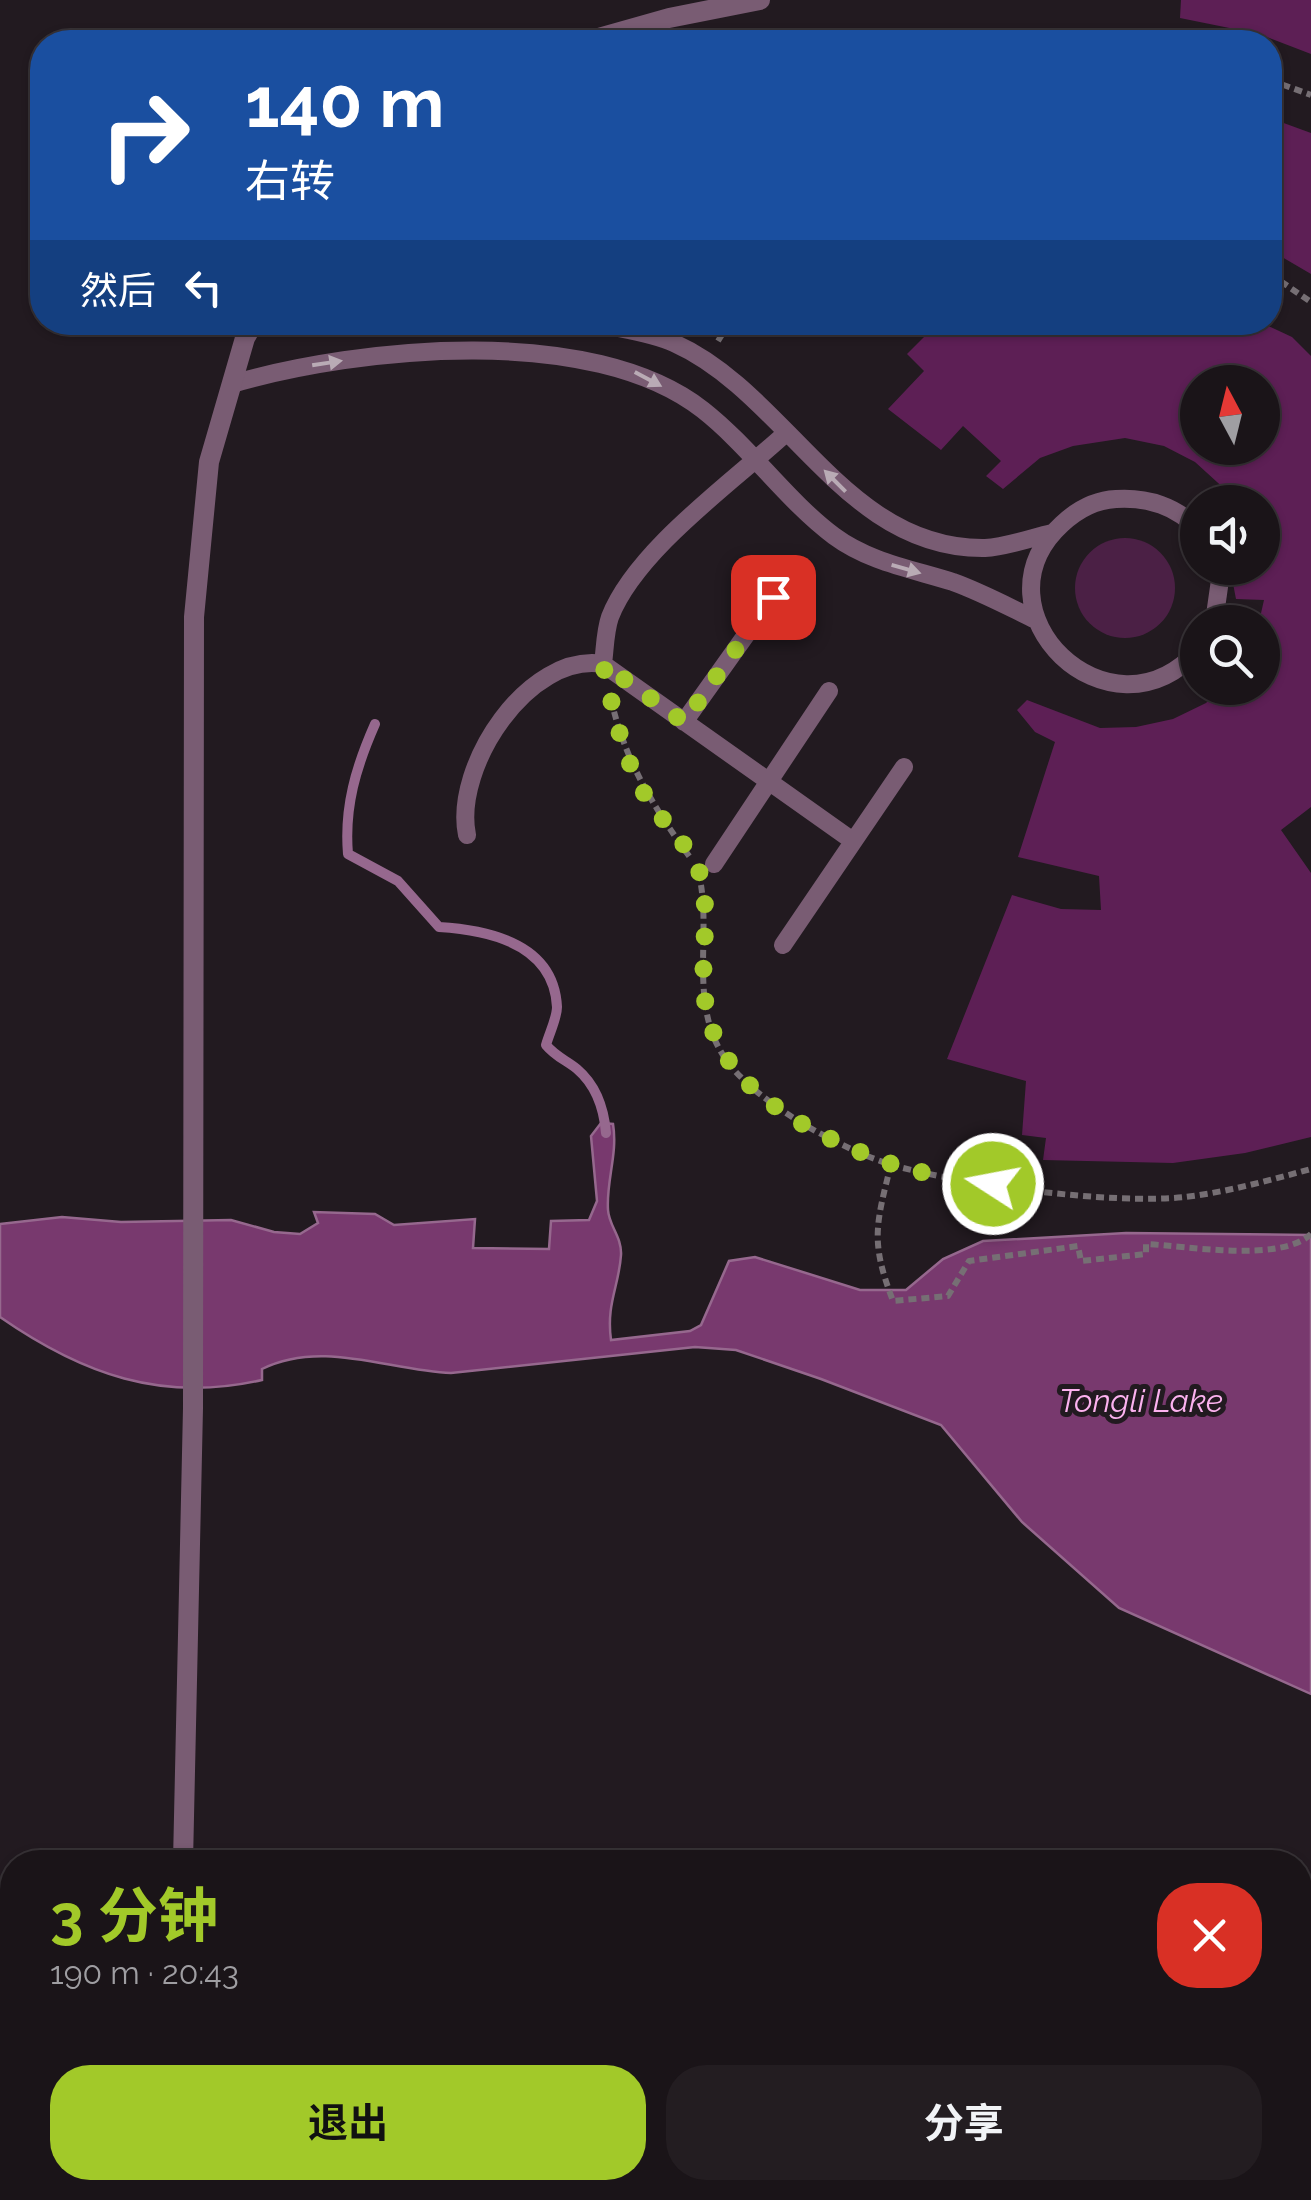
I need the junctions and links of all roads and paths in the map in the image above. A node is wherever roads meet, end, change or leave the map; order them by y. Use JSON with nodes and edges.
{"nodes":[{"id":1,"x":760,"y":0,"type":"edge"},
{"id":2,"x":627,"y":30,"type":"edge"},
{"id":3,"x":1282,"y":85,"type":"edge"},
{"id":4,"x":1311,"y":96,"type":"edge"},
{"id":5,"x":1282,"y":282,"type":"edge"},
{"id":6,"x":1311,"y":302,"type":"edge"},
{"id":7,"x":249,"y":335,"type":"edge"},
{"id":8,"x":645,"y":335,"type":"edge"},
{"id":9,"x":232,"y":384,"type":"junction"},
{"id":10,"x":786,"y":433,"type":"junction"},
{"id":11,"x":758,"y":459,"type":"junction"},
{"id":12,"x":1180,"y":516,"type":"edge"},
{"id":13,"x":1052,"y":533,"type":"junction"},
{"id":14,"x":773,"y":597,"type":"dead end"},
{"id":15,"x":1036,"y":620,"type":"junction"},
{"id":16,"x":603,"y":664,"type":"junction"},
{"id":17,"x":1180,"y":664,"type":"edge"},
{"id":18,"x":829,"y":691,"type":"dead end"},
{"id":19,"x":684,"y":722,"type":"junction"},
{"id":20,"x":904,"y":768,"type":"dead end"},
{"id":21,"x":769,"y":782,"type":"junction"},
{"id":22,"x":467,"y":835,"type":"dead end"},
{"id":23,"x":854,"y":841,"type":"junction"},
{"id":24,"x":714,"y":864,"type":"dead end"},
{"id":25,"x":783,"y":945,"type":"dead end"},
{"id":26,"x":890,"y":1164,"type":"junction"},
{"id":27,"x":1311,"y":1169,"type":"edge"},
{"id":28,"x":1311,"y":1234,"type":"edge"},
{"id":29,"x":183,"y":1850,"type":"edge"}],
"edges":[{"from":1,"to":2,"type":"street"},
{"from":3,"to":4,"type":"path"},
{"from":5,"to":6,"type":"path"},
{"from":7,"to":9,"type":"street"},
{"from":8,"to":10,"type":"lane"},
{"from":9,"to":11,"type":"lane","one_way":true},
{"from":9,"to":29,"type":"street"},
{"from":10,"to":11,"type":"lane"},
{"from":13,"to":10,"type":"lane","one_way":true},
{"from":11,"to":15,"type":"lane","one_way":true},
{"from":11,"to":16,"type":"lane"},
{"from":12,"to":13,"type":"lane"},
{"from":13,"to":15,"type":"lane"},
{"from":14,"to":19,"type":"lane"},
{"from":15,"to":17,"type":"lane"},
{"from":16,"to":19,"type":"lane"},
{"from":16,"to":22,"type":"lane"},
{"from":16,"to":26,"type":"path"},
{"from":18,"to":21,"type":"lane"},
{"from":19,"to":21,"type":"lane"},
{"from":20,"to":23,"type":"lane"},
{"from":21,"to":23,"type":"lane"},
{"from":21,"to":24,"type":"lane"},
{"from":23,"to":25,"type":"lane"},
{"from":26,"to":27,"type":"path"},
{"from":26,"to":28,"type":"path"}]}
